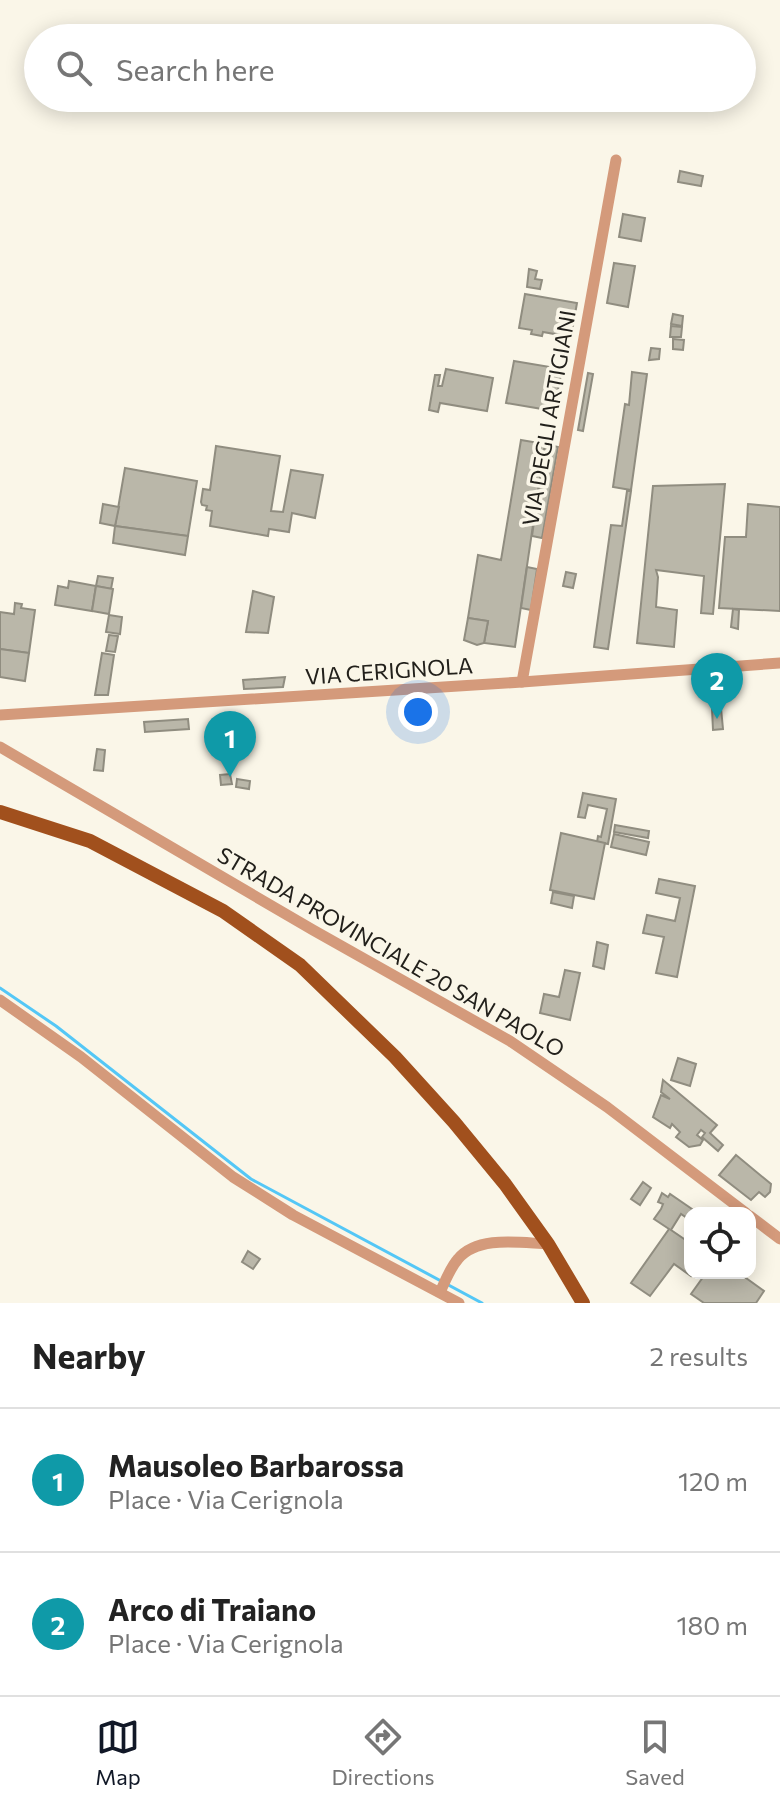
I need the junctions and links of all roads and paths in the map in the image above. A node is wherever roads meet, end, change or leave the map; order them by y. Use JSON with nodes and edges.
{"nodes":[{"id":1,"x":616,"y":160,"type":"dead end"},
{"id":2,"x":780,"y":663,"type":"edge"},
{"id":3,"x":522,"y":682,"type":"junction"},
{"id":4,"x":0,"y":715,"type":"edge"},
{"id":5,"x":0,"y":747,"type":"edge"},
{"id":6,"x":0,"y":812,"type":"edge"},
{"id":7,"x":0,"y":1000,"type":"edge"},
{"id":8,"x":739,"y":1207,"type":"edge"},
{"id":9,"x":756,"y":1220,"type":"edge"},
{"id":10,"x":780,"y":1239,"type":"edge"},
{"id":11,"x":548,"y":1244,"type":"junction"},
{"id":12,"x":440,"y":1292,"type":"junction"},
{"id":13,"x":459,"y":1303,"type":"edge"},
{"id":14,"x":583,"y":1303,"type":"edge"}],
"edges":[{"from":1,"to":3,"type":"street","name":"VIA DEGLI ARTIGIANI"},
{"from":2,"to":3,"type":"street","name":"VIA CERIGNOLA"},
{"from":3,"to":4,"type":"street","name":"VIA CERIGNOLA"},
{"from":5,"to":8,"type":"street","name":"STRADA PROVINCIALE 20 SAN PAOLO"},
{"from":6,"to":11,"type":"main road"},
{"from":7,"to":12,"type":"street"},
{"from":9,"to":10,"type":"street","name":"STRADA PROVINCIALE 20 SAN PAOLO"},
{"from":11,"to":12,"type":"street"},
{"from":11,"to":14,"type":"main road"},
{"from":12,"to":13,"type":"street"}]}
